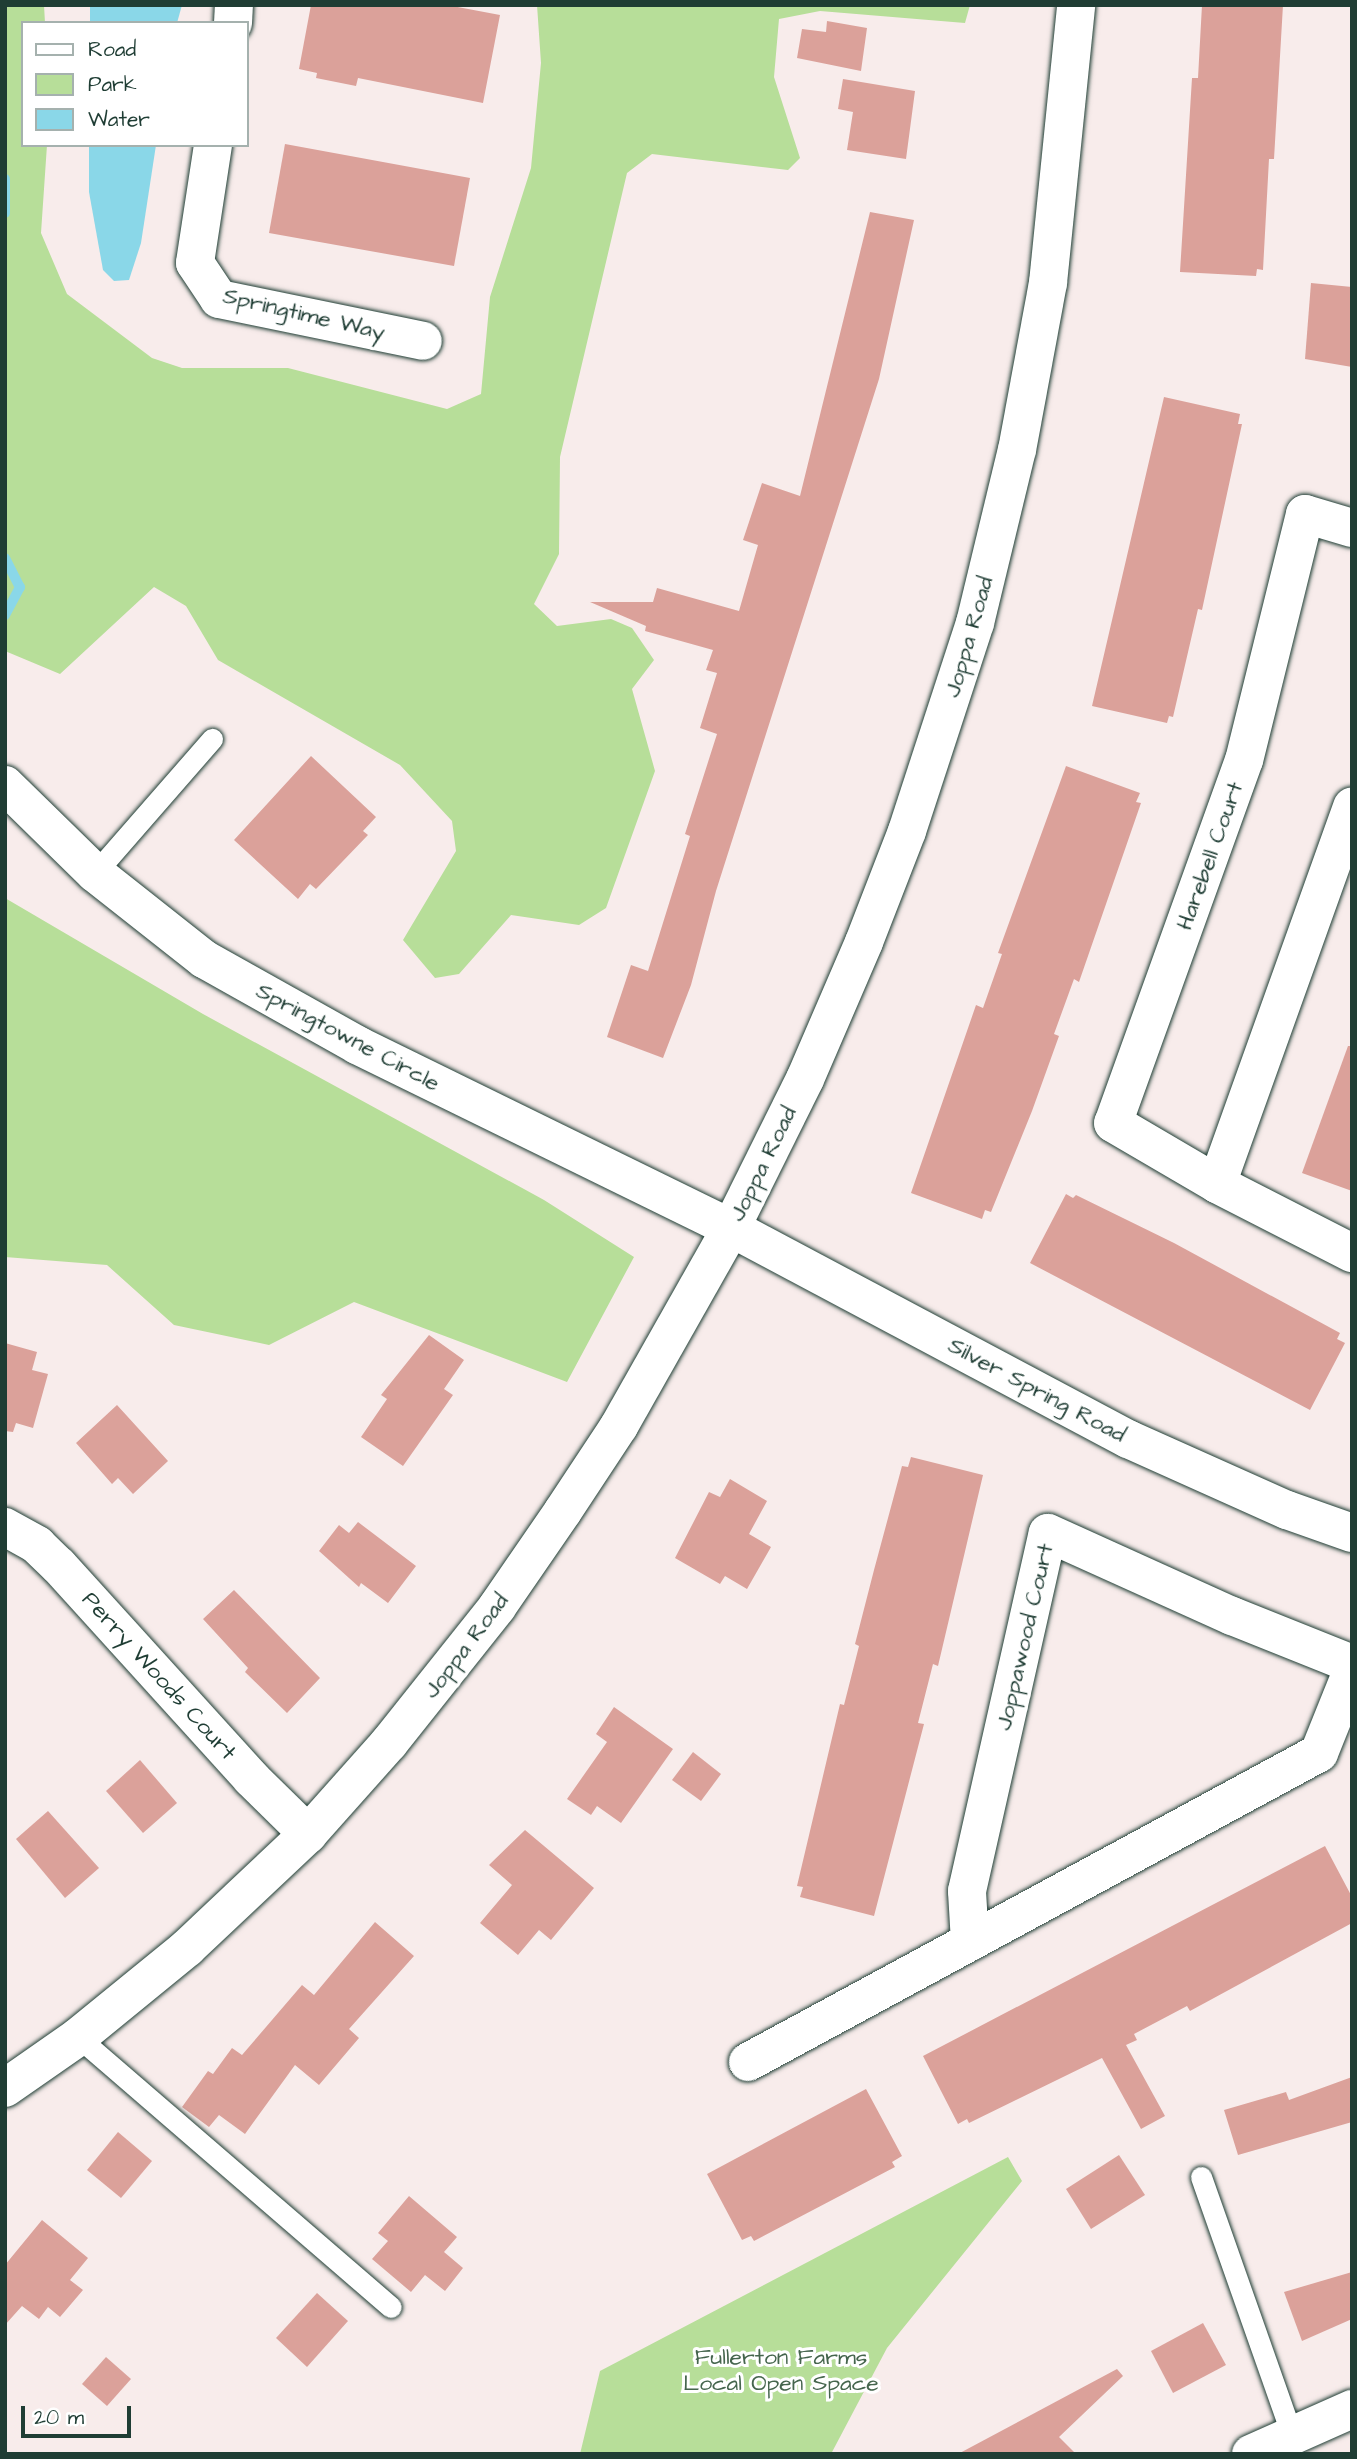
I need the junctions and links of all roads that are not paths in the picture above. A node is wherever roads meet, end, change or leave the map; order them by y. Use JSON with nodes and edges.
{"nodes":[{"id":1,"x":1076,"y":5,"type":"edge"},
{"id":2,"x":214,"y":147,"type":"edge"},
{"id":3,"x":423,"y":341,"type":"dead end"},
{"id":4,"x":1352,"y":528,"type":"edge"},
{"id":5,"x":212,"y":739,"type":"dead end"},
{"id":6,"x":5,"y":785,"type":"edge"},
{"id":7,"x":1352,"y":806,"type":"edge"},
{"id":8,"x":95,"y":873,"type":"junction"},
{"id":9,"x":1217,"y":1184,"type":"junction"},
{"id":10,"x":732,"y":1228,"type":"junction"},
{"id":11,"x":1352,"y":1253,"type":"edge"},
{"id":12,"x":5,"y":1527,"type":"edge"},
{"id":13,"x":1352,"y":1533,"type":"edge"},
{"id":14,"x":1352,"y":1664,"type":"edge"},
{"id":15,"x":1352,"y":1671,"type":"edge"},
{"id":16,"x":308,"y":1834,"type":"junction"},
{"id":17,"x":970,"y":1942,"type":"junction"},
{"id":18,"x":78,"y":2037,"type":"junction"},
{"id":19,"x":748,"y":2062,"type":"dead end"},
{"id":20,"x":5,"y":2088,"type":"edge"},
{"id":21,"x":1201,"y":2177,"type":"dead end"},
{"id":22,"x":391,"y":2307,"type":"dead end"},
{"id":23,"x":1352,"y":2409,"type":"edge"},
{"id":24,"x":1292,"y":2435,"type":"junction"},
{"id":25,"x":1251,"y":2454,"type":"edge"}],
"edges":[{"from":1,"to":10,"type":"street","name":"Joppa Road"},
{"from":2,"to":3,"type":"street","name":"Springtime Way"},
{"from":4,"to":9,"type":"street","name":"Harebell Court"},
{"from":5,"to":8,"type":"lane"},
{"from":6,"to":8,"type":"street","name":"Springtowne Circle"},
{"from":7,"to":9,"type":"street"},
{"from":8,"to":10,"type":"street","name":"Springtowne Circle"},
{"from":9,"to":11,"type":"street","name":"Harebell Court"},
{"from":10,"to":13,"type":"street","name":"Silver Spring Road"},
{"from":10,"to":16,"type":"street","name":"Joppa Road"},
{"from":12,"to":16,"type":"street","name":"Perry Woods Court"},
{"from":14,"to":17,"type":"street","name":"Joppawood Court"},
{"from":15,"to":17,"type":"street"},
{"from":16,"to":18,"type":"street","name":"Joppa Road"},
{"from":17,"to":19,"type":"street"},
{"from":18,"to":20,"type":"street","name":"Joppa Road"},
{"from":18,"to":22,"type":"lane"},
{"from":21,"to":24,"type":"lane"},
{"from":23,"to":24,"type":"street"},
{"from":24,"to":25,"type":"street"}]}
